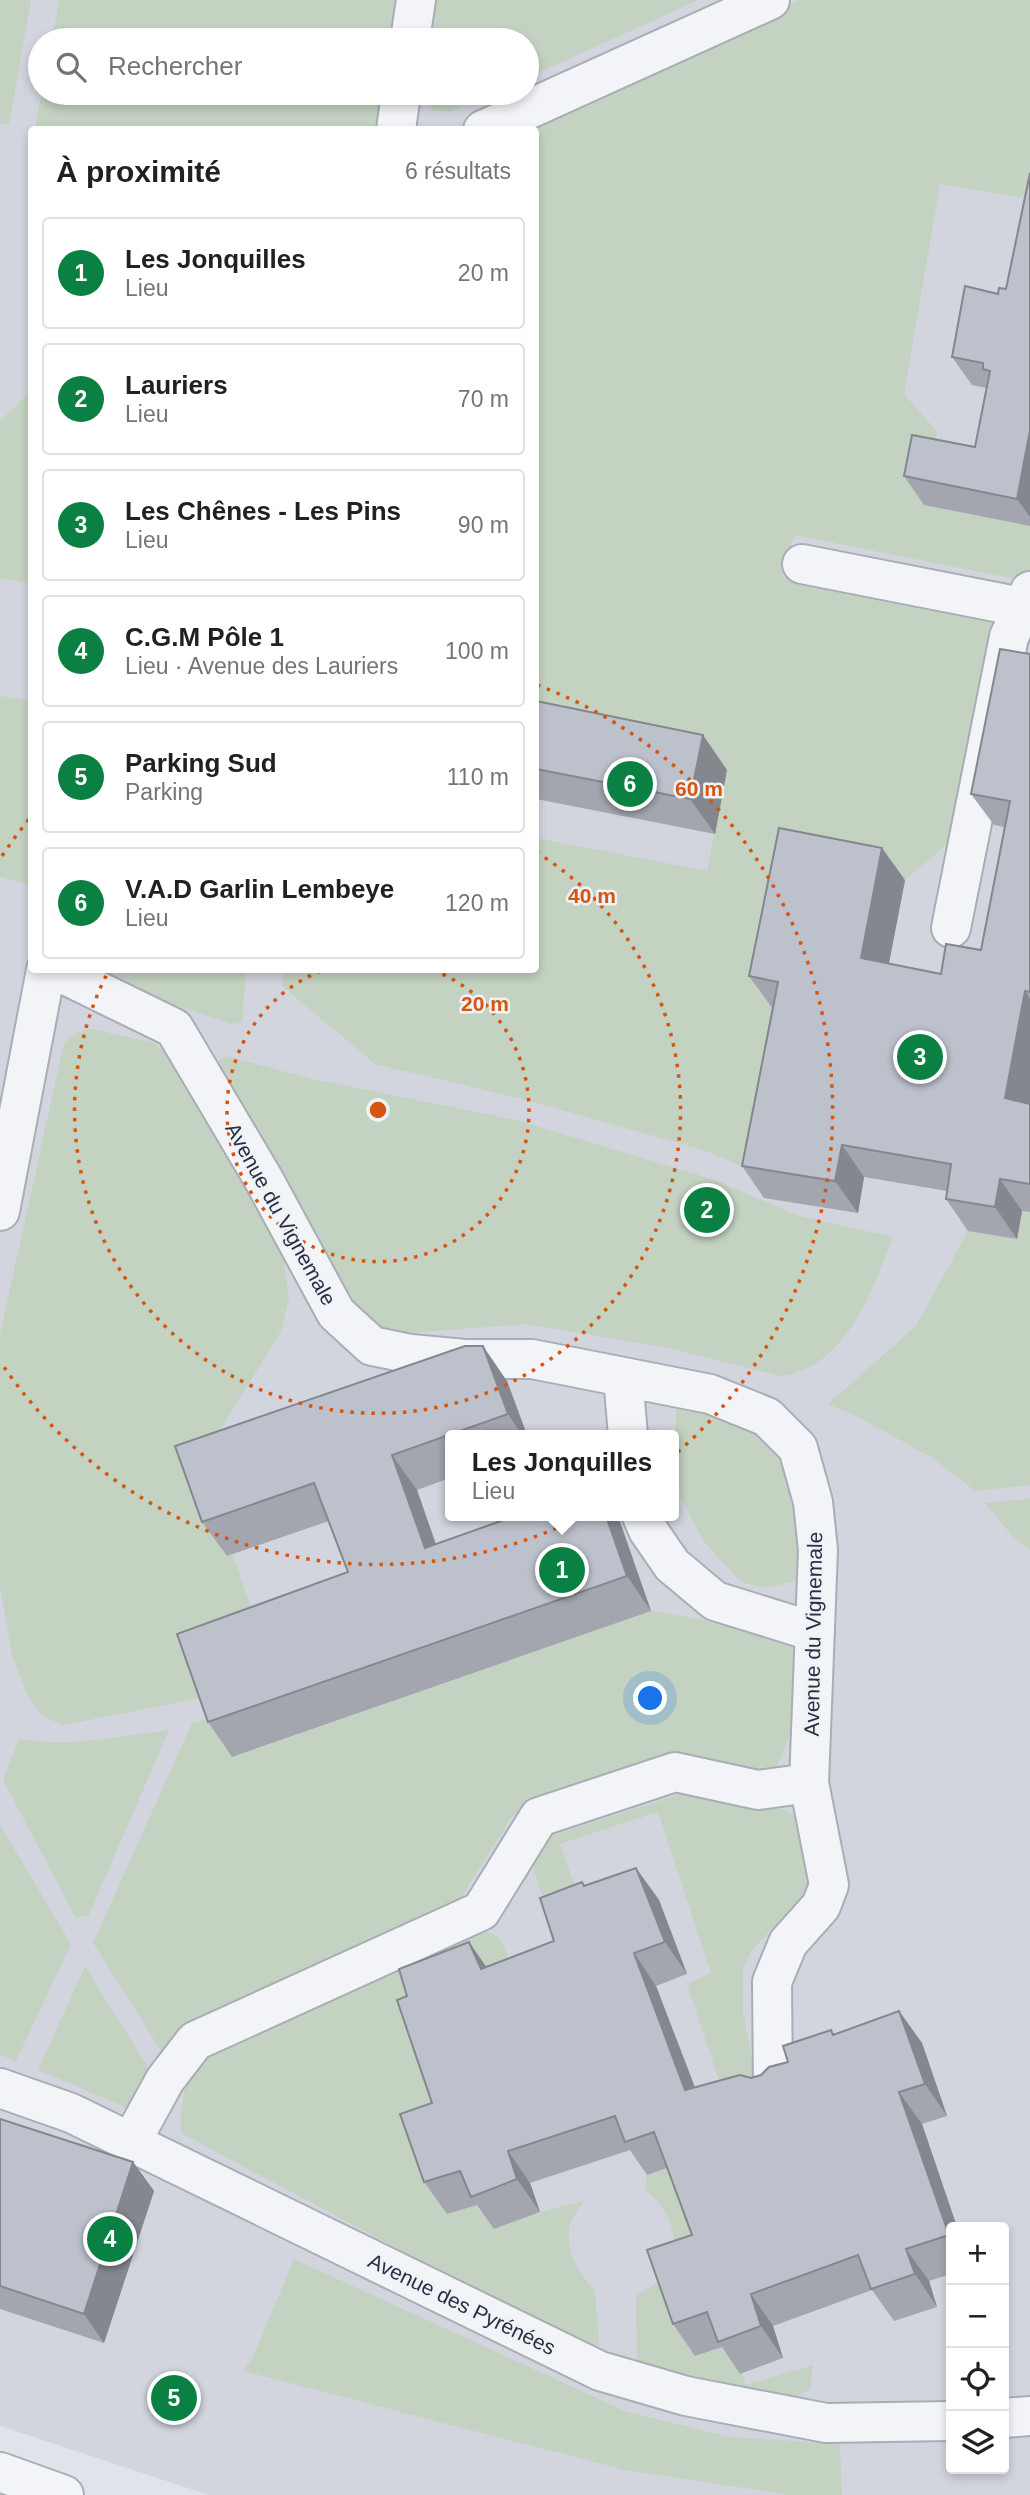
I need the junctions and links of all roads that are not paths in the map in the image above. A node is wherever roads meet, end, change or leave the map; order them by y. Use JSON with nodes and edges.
{"nodes":[{"id":1,"x":416,"y":0,"type":"edge"},
{"id":2,"x":769,"y":0,"type":"edge"},
{"id":3,"x":412,"y":28,"type":"edge"},
{"id":4,"x":399,"y":105,"type":"edge"},
{"id":5,"x":538,"y":105,"type":"edge"},
{"id":6,"x":539,"y":105,"type":"edge"},
{"id":7,"x":397,"y":126,"type":"edge"},
{"id":8,"x":492,"y":126,"type":"edge"},
{"id":9,"x":802,"y":564,"type":"dead end"},
{"id":10,"x":1027,"y":603,"type":"edge"},
{"id":11,"x":951,"y":928,"type":"dead end"},
{"id":12,"x":45,"y":973,"type":"edge"},
{"id":13,"x":61,"y":973,"type":"edge"},
{"id":14,"x":0,"y":1211,"type":"edge"},
{"id":15,"x":623,"y":1377,"type":"junction"},
{"id":16,"x":628,"y":1430,"type":"edge"},
{"id":17,"x":644,"y":1521,"type":"edge"},
{"id":18,"x":815,"y":1632,"type":"junction"},
{"id":19,"x":809,"y":1783,"type":"junction"},
{"id":20,"x":0,"y":2088,"type":"edge"},
{"id":21,"x":774,"y":2088,"type":"edge"},
{"id":22,"x":131,"y":2142,"type":"junction"},
{"id":23,"x":1030,"y":2416,"type":"edge"},
{"id":24,"x":1009,"y":2418,"type":"edge"},
{"id":25,"x":946,"y":2421,"type":"edge"},
{"id":26,"x":0,"y":2472,"type":"edge"},
{"id":27,"x":64,"y":2495,"type":"edge"}],
"edges":[{"from":1,"to":3,"type":"street"},
{"from":2,"to":6,"type":"street"},
{"from":4,"to":7,"type":"street"},
{"from":5,"to":8,"type":"street"},
{"from":9,"to":10,"type":"street"},
{"from":10,"to":11,"type":"street"},
{"from":12,"to":14,"type":"street"},
{"from":13,"to":15,"type":"street","name":"Avenue du Vignemale"},
{"from":15,"to":16,"type":"street"},
{"from":15,"to":18,"type":"street","name":"Avenue du Vignemale"},
{"from":17,"to":18,"type":"street"},
{"from":18,"to":19,"type":"street","name":"Avenue du Vignemale"},
{"from":19,"to":21,"type":"street","name":"Avenue du Vignemale"},
{"from":19,"to":22,"type":"street"},
{"from":20,"to":22,"type":"street","name":"Avenue des Pyrénées"},
{"from":22,"to":25,"type":"street","name":"Avenue des Pyrénées"},
{"from":23,"to":24,"type":"street"},
{"from":26,"to":27,"type":"street"}]}
